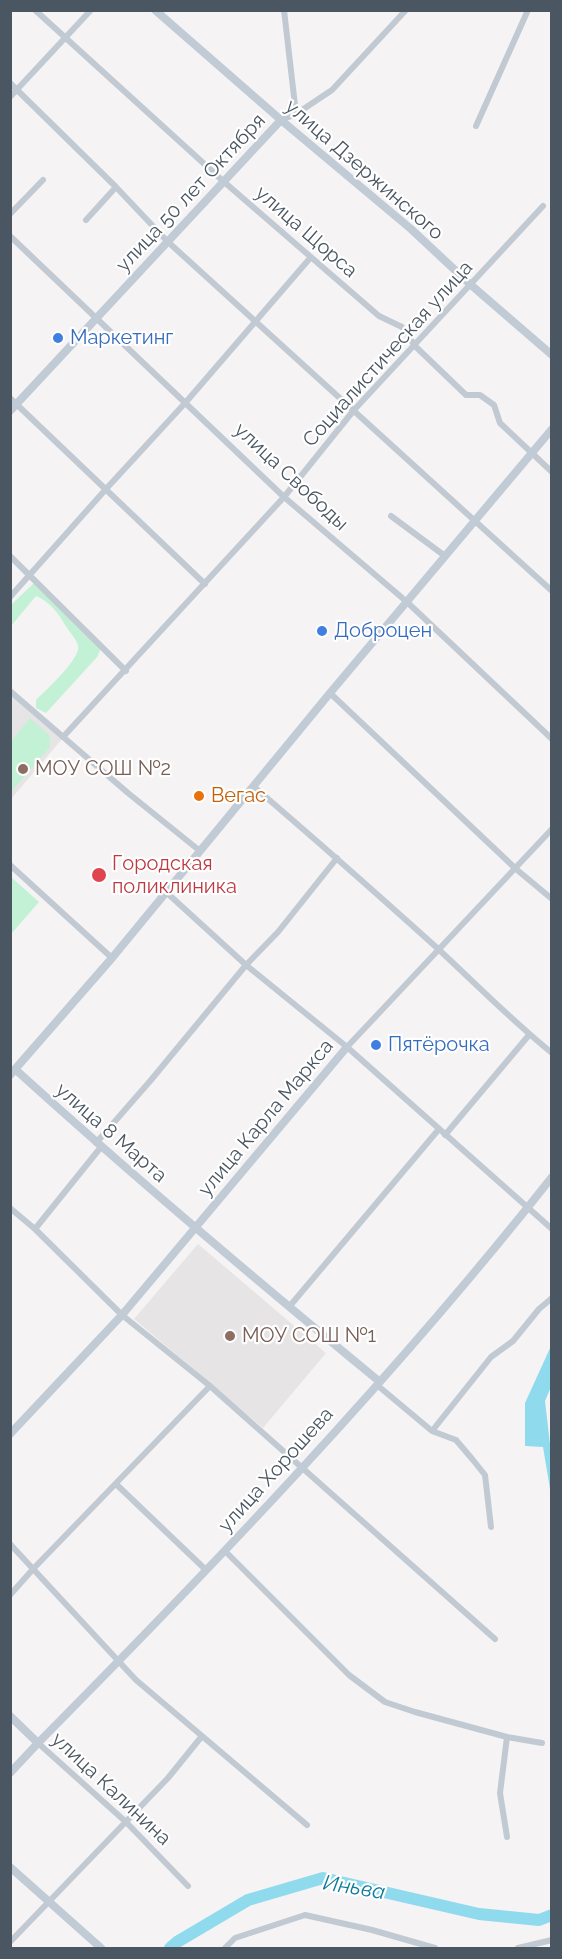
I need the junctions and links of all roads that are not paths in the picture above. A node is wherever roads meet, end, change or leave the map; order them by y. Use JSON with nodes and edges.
{"nodes":[{"id":1,"x":35,"y":10,"type":"edge"},
{"id":2,"x":91,"y":10,"type":"edge"},
{"id":3,"x":155,"y":10,"type":"edge"},
{"id":4,"x":284,"y":10,"type":"edge"},
{"id":5,"x":406,"y":10,"type":"edge"},
{"id":6,"x":528,"y":10,"type":"edge"},
{"id":7,"x":66,"y":38,"type":"junction"},
{"id":8,"x":10,"y":83,"type":"edge"},
{"id":9,"x":17,"y":90,"type":"junction"},
{"id":10,"x":10,"y":97,"type":"edge"},
{"id":11,"x":296,"y":114,"type":"junction"},
{"id":12,"x":281,"y":120,"type":"junction"},
{"id":13,"x":476,"y":126,"type":"dead end"},
{"id":14,"x":43,"y":180,"type":"dead end"},
{"id":15,"x":223,"y":181,"type":"junction"},
{"id":16,"x":116,"y":187,"type":"junction"},
{"id":17,"x":543,"y":206,"type":"dead end"},
{"id":18,"x":10,"y":214,"type":"edge"},
{"id":19,"x":86,"y":220,"type":"dead end"},
{"id":20,"x":10,"y":236,"type":"edge"},
{"id":21,"x":167,"y":241,"type":"junction"},
{"id":22,"x":310,"y":256,"type":"junction"},
{"id":23,"x":471,"y":285,"type":"junction"},
{"id":24,"x":97,"y":317,"type":"junction"},
{"id":25,"x":254,"y":320,"type":"junction"},
{"id":26,"x":415,"y":346,"type":"junction"},
{"id":27,"x":552,"y":355,"type":"edge"},
{"id":28,"x":186,"y":402,"type":"junction"},
{"id":29,"x":13,"y":404,"type":"edge"},
{"id":30,"x":354,"y":410,"type":"junction"},
{"id":31,"x":552,"y":429,"type":"edge"},
{"id":32,"x":530,"y":453,"type":"junction"},
{"id":33,"x":552,"y":472,"type":"edge"},
{"id":34,"x":106,"y":489,"type":"junction"},
{"id":35,"x":284,"y":497,"type":"junction"},
{"id":36,"x":391,"y":516,"type":"dead end"},
{"id":37,"x":475,"y":520,"type":"junction"},
{"id":38,"x":10,"y":555,"type":"edge"},
{"id":39,"x":445,"y":556,"type":"junction"},
{"id":40,"x":30,"y":575,"type":"junction"},
{"id":41,"x":205,"y":584,"type":"junction"},
{"id":42,"x":552,"y":591,"type":"edge"},
{"id":43,"x":10,"y":597,"type":"edge"},
{"id":44,"x":407,"y":602,"type":"junction"},
{"id":45,"x":126,"y":670,"type":"junction"},
{"id":46,"x":10,"y":691,"type":"edge"},
{"id":47,"x":330,"y":693,"type":"junction"},
{"id":48,"x":63,"y":737,"type":"junction"},
{"id":49,"x":552,"y":739,"type":"edge"},
{"id":50,"x":254,"y":786,"type":"junction"},
{"id":51,"x":552,"y":829,"type":"edge"},
{"id":52,"x":200,"y":851,"type":"junction"},
{"id":53,"x":337,"y":858,"type":"junction"},
{"id":54,"x":10,"y":865,"type":"edge"},
{"id":55,"x":516,"y":868,"type":"junction"},
{"id":56,"x":166,"y":892,"type":"junction"},
{"id":57,"x":552,"y":899,"type":"edge"},
{"id":58,"x":438,"y":949,"type":"junction"},
{"id":59,"x":111,"y":958,"type":"junction"},
{"id":60,"x":246,"y":965,"type":"junction"},
{"id":61,"x":529,"y":1035,"type":"junction"},
{"id":62,"x":347,"y":1047,"type":"junction"},
{"id":63,"x":552,"y":1053,"type":"edge"},
{"id":64,"x":13,"y":1072,"type":"edge"},
{"id":65,"x":439,"y":1129,"type":"junction"},
{"id":66,"x":445,"y":1135,"type":"junction"},
{"id":67,"x":98,"y":1145,"type":"junction"},
{"id":68,"x":552,"y":1177,"type":"edge"},
{"id":69,"x":10,"y":1208,"type":"edge"},
{"id":70,"x":527,"y":1208,"type":"junction"},
{"id":71,"x":195,"y":1227,"type":"junction"},
{"id":72,"x":35,"y":1229,"type":"junction"},
{"id":73,"x":552,"y":1229,"type":"edge"},
{"id":74,"x":552,"y":1298,"type":"edge"},
{"id":75,"x":289,"y":1307,"type":"junction"},
{"id":76,"x":122,"y":1315,"type":"junction"},
{"id":77,"x":378,"y":1383,"type":"junction"},
{"id":78,"x":210,"y":1386,"type":"junction"},
{"id":79,"x":432,"y":1431,"type":"junction"},
{"id":80,"x":10,"y":1434,"type":"edge"},
{"id":81,"x":301,"y":1467,"type":"junction"},
{"id":82,"x":116,"y":1484,"type":"junction"},
{"id":83,"x":491,"y":1527,"type":"dead end"},
{"id":84,"x":10,"y":1544,"type":"edge"},
{"id":85,"x":225,"y":1551,"type":"junction"},
{"id":86,"x":34,"y":1568,"type":"junction"},
{"id":87,"x":206,"y":1570,"type":"junction"},
{"id":88,"x":10,"y":1595,"type":"edge"},
{"id":89,"x":495,"y":1640,"type":"dead end"},
{"id":90,"x":119,"y":1660,"type":"junction"},
{"id":91,"x":10,"y":1716,"type":"edge"},
{"id":92,"x":202,"y":1736,"type":"junction"},
{"id":93,"x":507,"y":1737,"type":"junction"},
{"id":94,"x":38,"y":1743,"type":"junction"},
{"id":95,"x":542,"y":1743,"type":"dead end"},
{"id":96,"x":10,"y":1773,"type":"edge"},
{"id":97,"x":126,"y":1822,"type":"junction"},
{"id":98,"x":307,"y":1825,"type":"dead end"},
{"id":99,"x":507,"y":1837,"type":"dead end"},
{"id":100,"x":10,"y":1867,"type":"edge"},
{"id":101,"x":188,"y":1886,"type":"dead end"},
{"id":102,"x":50,"y":1902,"type":"junction"},
{"id":103,"x":552,"y":1940,"type":"edge"},
{"id":104,"x":10,"y":1942,"type":"edge"},
{"id":105,"x":101,"y":1948,"type":"edge"},
{"id":106,"x":225,"y":1948,"type":"edge"},
{"id":107,"x":435,"y":1948,"type":"edge"},
{"id":108,"x":518,"y":1948,"type":"edge"}],
"edges":[{"from":1,"to":7,"type":"street","name":"улица Щорса"},
{"from":2,"to":7,"type":"street"},
{"from":3,"to":12,"type":"street","name":"улица Дзержинского"},
{"from":4,"to":11,"type":"street"},
{"from":5,"to":11,"type":"street","name":"улица 50 лет Октября"},
{"from":6,"to":13,"type":"street"},
{"from":7,"to":9,"type":"street"},
{"from":7,"to":15,"type":"street","name":"улица Щорса"},
{"from":8,"to":9,"type":"street"},
{"from":9,"to":10,"type":"street"},
{"from":9,"to":16,"type":"street"},
{"from":11,"to":12,"type":"street","name":"улица 50 лет Октября"},
{"from":12,"to":15,"type":"street","name":"улица 50 лет Октября"},
{"from":12,"to":23,"type":"street","name":"улица Дзержинского"},
{"from":14,"to":18,"type":"street"},
{"from":15,"to":21,"type":"street","name":"улица 50 лет Октября"},
{"from":15,"to":22,"type":"street","name":"улица Щорса"},
{"from":16,"to":19,"type":"street"},
{"from":16,"to":21,"type":"street"},
{"from":17,"to":23,"type":"street","name":"Социалистическая улица"},
{"from":20,"to":24,"type":"street","name":"улица Свободы"},
{"from":21,"to":24,"type":"street","name":"улица 50 лет Октября"},
{"from":21,"to":25,"type":"street"},
{"from":22,"to":25,"type":"street"},
{"from":22,"to":26,"type":"street","name":"улица Щорса"},
{"from":23,"to":26,"type":"street","name":"Социалистическая улица"},
{"from":23,"to":27,"type":"street","name":"улица Дзержинского"},
{"from":24,"to":28,"type":"street","name":"улица Свободы"},
{"from":24,"to":29,"type":"street","name":"улица 50 лет Октября"},
{"from":25,"to":28,"type":"street"},
{"from":25,"to":30,"type":"street"},
{"from":26,"to":30,"type":"street","name":"Социалистическая улица"},
{"from":26,"to":32,"type":"street","name":"улица Щорса"},
{"from":28,"to":34,"type":"street"},
{"from":28,"to":35,"type":"street","name":"улица Свободы"},
{"from":29,"to":34,"type":"street"},
{"from":30,"to":35,"type":"street","name":"Социалистическая улица"},
{"from":30,"to":37,"type":"street"},
{"from":31,"to":32,"type":"street"},
{"from":32,"to":33,"type":"street","name":"улица Щорса"},
{"from":32,"to":37,"type":"street"},
{"from":34,"to":40,"type":"street"},
{"from":34,"to":41,"type":"street"},
{"from":35,"to":41,"type":"street","name":"Социалистическая улица"},
{"from":35,"to":44,"type":"street","name":"улица Свободы"},
{"from":36,"to":39,"type":"street"},
{"from":37,"to":39,"type":"street"},
{"from":37,"to":42,"type":"street"},
{"from":38,"to":40,"type":"street"},
{"from":39,"to":44,"type":"street"},
{"from":40,"to":43,"type":"street"},
{"from":40,"to":45,"type":"street"},
{"from":41,"to":45,"type":"street","name":"Социалистическая улица"},
{"from":44,"to":47,"type":"street"},
{"from":44,"to":49,"type":"street","name":"улица Свободы"},
{"from":45,"to":48,"type":"street","name":"Социалистическая улица"},
{"from":46,"to":48,"type":"street"},
{"from":47,"to":50,"type":"street"},
{"from":47,"to":55,"type":"street"},
{"from":48,"to":52,"type":"street"},
{"from":50,"to":52,"type":"street"},
{"from":50,"to":53,"type":"street"},
{"from":51,"to":55,"type":"street","name":"улица Карла Маркса"},
{"from":52,"to":56,"type":"street"},
{"from":53,"to":58,"type":"street"},
{"from":53,"to":60,"type":"street"},
{"from":54,"to":59,"type":"street"},
{"from":55,"to":57,"type":"street"},
{"from":55,"to":58,"type":"street","name":"улица Карла Маркса"},
{"from":56,"to":59,"type":"street"},
{"from":56,"to":60,"type":"street"},
{"from":58,"to":61,"type":"street"},
{"from":58,"to":62,"type":"street","name":"улица Карла Маркса"},
{"from":59,"to":64,"type":"street"},
{"from":60,"to":62,"type":"street"},
{"from":60,"to":67,"type":"street"},
{"from":61,"to":63,"type":"street"},
{"from":61,"to":66,"type":"street"},
{"from":62,"to":65,"type":"street"},
{"from":62,"to":71,"type":"street","name":"улица Карла Маркса"},
{"from":64,"to":67,"type":"street","name":"улица 8 Марта"},
{"from":65,"to":66,"type":"street"},
{"from":65,"to":75,"type":"street"},
{"from":66,"to":70,"type":"street"},
{"from":67,"to":71,"type":"street","name":"улица 8 Марта"},
{"from":67,"to":72,"type":"street"},
{"from":68,"to":70,"type":"street","name":"улица Хорошева"},
{"from":69,"to":72,"type":"street"},
{"from":70,"to":73,"type":"street"},
{"from":70,"to":77,"type":"street","name":"улица Хорошева"},
{"from":71,"to":75,"type":"street","name":"улица 8 Марта"},
{"from":71,"to":76,"type":"street","name":"улица Карла Маркса"},
{"from":72,"to":76,"type":"street"},
{"from":74,"to":79,"type":"street"},
{"from":75,"to":77,"type":"street","name":"улица 8 Марта"},
{"from":76,"to":78,"type":"street"},
{"from":76,"to":80,"type":"street","name":"улица Карла Маркса"},
{"from":77,"to":79,"type":"street"},
{"from":77,"to":81,"type":"street","name":"улица Хорошева"},
{"from":78,"to":81,"type":"street"},
{"from":78,"to":82,"type":"street"},
{"from":79,"to":83,"type":"street"},
{"from":81,"to":85,"type":"street","name":"улица Хорошева"},
{"from":81,"to":89,"type":"street"},
{"from":82,"to":86,"type":"street"},
{"from":82,"to":87,"type":"street"},
{"from":84,"to":86,"type":"street"},
{"from":85,"to":87,"type":"street","name":"улица Хорошева"},
{"from":85,"to":93,"type":"street"},
{"from":86,"to":88,"type":"street"},
{"from":86,"to":90,"type":"street"},
{"from":87,"to":90,"type":"street","name":"улица Хорошева"},
{"from":90,"to":92,"type":"street"},
{"from":90,"to":94,"type":"street","name":"улица Хорошева"},
{"from":91,"to":94,"type":"street","name":"улица Калинина"},
{"from":92,"to":97,"type":"street"},
{"from":92,"to":98,"type":"street"},
{"from":93,"to":95,"type":"street"},
{"from":93,"to":99,"type":"street"},
{"from":94,"to":96,"type":"street","name":"улица Хорошева"},
{"from":94,"to":97,"type":"street","name":"улица Калинина"},
{"from":97,"to":101,"type":"street","name":"улица Калинина"},
{"from":97,"to":102,"type":"street"},
{"from":100,"to":102,"type":"street"},
{"from":102,"to":104,"type":"street"},
{"from":102,"to":105,"type":"street"},
{"from":103,"to":108,"type":"street"},
{"from":106,"to":107,"type":"street"}]}
